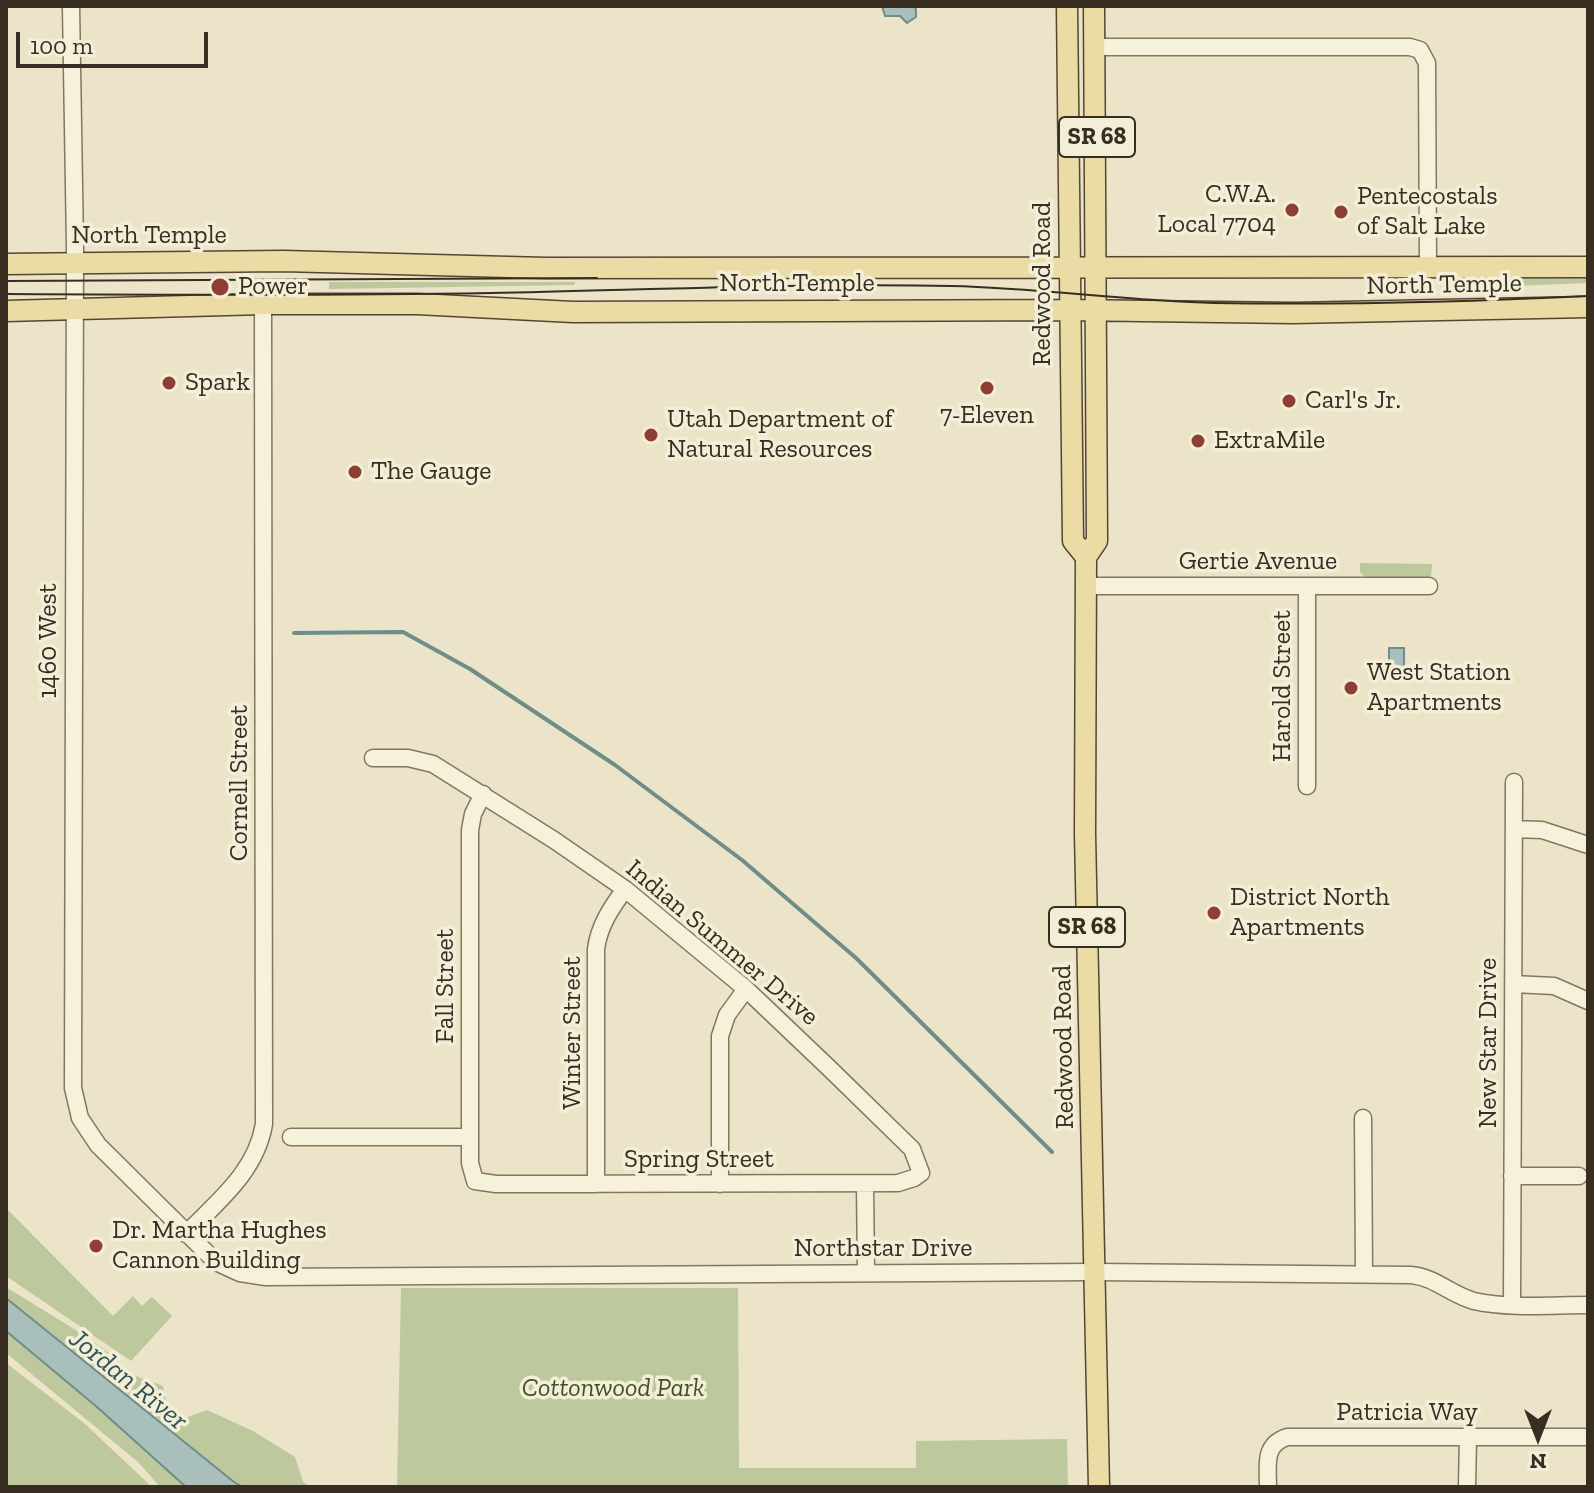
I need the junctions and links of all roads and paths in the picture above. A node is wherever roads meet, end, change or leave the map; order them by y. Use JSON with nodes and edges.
{"nodes":[{"id":1,"x":71,"y":6,"type":"edge"},
{"id":2,"x":1067,"y":6,"type":"edge"},
{"id":3,"x":1094,"y":6,"type":"edge"},
{"id":4,"x":1095,"y":47,"type":"junction"},
{"id":5,"x":75,"y":262,"type":"junction"},
{"id":6,"x":6,"y":264,"type":"edge"},
{"id":7,"x":1428,"y":266,"type":"junction"},
{"id":8,"x":1070,"y":267,"type":"junction"},
{"id":9,"x":1097,"y":267,"type":"junction"},
{"id":10,"x":1588,"y":267,"type":"edge"},
{"id":11,"x":263,"y":304,"type":"junction"},
{"id":12,"x":1588,"y":307,"type":"edge"},
{"id":13,"x":1070,"y":310,"type":"junction"},
{"id":14,"x":6,"y":311,"type":"edge"},
{"id":15,"x":74,"y":311,"type":"junction"},
{"id":16,"x":1096,"y":311,"type":"junction"},
{"id":17,"x":1086,"y":557,"type":"junction"},
{"id":18,"x":1086,"y":586,"type":"junction"},
{"id":19,"x":1307,"y":586,"type":"junction"},
{"id":20,"x":1429,"y":586,"type":"dead end"},
{"id":21,"x":373,"y":758,"type":"dead end"},
{"id":22,"x":1514,"y":782,"type":"dead end"},
{"id":23,"x":1307,"y":786,"type":"dead end"},
{"id":24,"x":483,"y":794,"type":"junction"},
{"id":25,"x":1514,"y":829,"type":"junction"},
{"id":26,"x":1588,"y":845,"type":"edge"},
{"id":27,"x":625,"y":889,"type":"junction"},
{"id":28,"x":1513,"y":984,"type":"junction"},
{"id":29,"x":746,"y":989,"type":"junction"},
{"id":30,"x":1588,"y":1001,"type":"edge"},
{"id":31,"x":1363,"y":1118,"type":"dead end"},
{"id":32,"x":291,"y":1137,"type":"dead end"},
{"id":33,"x":470,"y":1137,"type":"junction"},
{"id":34,"x":921,"y":1173,"type":"joint"},
{"id":35,"x":1512,"y":1176,"type":"junction"},
{"id":36,"x":1579,"y":1176,"type":"dead end"},
{"id":37,"x":475,"y":1181,"type":"joint"},
{"id":38,"x":596,"y":1184,"type":"junction"},
{"id":39,"x":720,"y":1184,"type":"junction"},
{"id":40,"x":865,"y":1184,"type":"junction"},
{"id":41,"x":186,"y":1234,"type":"junction"},
{"id":42,"x":1095,"y":1272,"type":"junction"},
{"id":43,"x":866,"y":1273,"type":"junction"},
{"id":44,"x":1364,"y":1273,"type":"junction"},
{"id":45,"x":1512,"y":1304,"type":"junction"},
{"id":46,"x":1588,"y":1305,"type":"edge"},
{"id":47,"x":1468,"y":1437,"type":"junction"},
{"id":48,"x":1588,"y":1437,"type":"edge"},
{"id":49,"x":1099,"y":1487,"type":"edge"},
{"id":50,"x":1268,"y":1487,"type":"edge"},
{"id":51,"x":1467,"y":1487,"type":"edge"}],
"edges":[{"from":1,"to":5,"type":"street","name":"1460 West"},
{"from":2,"to":8,"type":"main road","name":"Redwood Road","number":"SR 68"},
{"from":3,"to":4,"type":"main road","name":"Redwood Road","number":"SR 68"},
{"from":4,"to":7,"type":"street"},
{"from":4,"to":9,"type":"main road","name":"Redwood Road","number":"SR 68"},
{"from":5,"to":6,"type":"main road","name":"North Temple"},
{"from":5,"to":8,"type":"main road","name":"North Temple"},
{"from":5,"to":15,"type":"street","name":"1460 West"},
{"from":7,"to":9,"type":"main road","name":"North Temple"},
{"from":7,"to":10,"type":"main road","name":"North Temple"},
{"from":8,"to":9,"type":"main road","name":"North Temple"},
{"from":8,"to":13,"type":"main road","name":"Redwood Road","number":"SR 68"},
{"from":9,"to":16,"type":"main road","name":"Redwood Road","number":"SR 68"},
{"from":11,"to":13,"type":"main road","name":"North Temple"},
{"from":11,"to":15,"type":"main road","name":"North Temple"},
{"from":11,"to":41,"type":"street","name":"Cornell Street"},
{"from":12,"to":16,"type":"main road","name":"North Temple"},
{"from":13,"to":16,"type":"main road","name":"North Temple"},
{"from":13,"to":17,"type":"main road","name":"Redwood Road","number":"SR 68"},
{"from":14,"to":15,"type":"main road","name":"North Temple"},
{"from":15,"to":41,"type":"street","name":"1460 West"},
{"from":16,"to":17,"type":"main road","name":"Redwood Road","number":"SR 68"},
{"from":17,"to":18,"type":"main road","name":"Redwood Road","number":"SR 68"},
{"from":18,"to":19,"type":"street","name":"Gertie Avenue"},
{"from":18,"to":42,"type":"main road","name":"Redwood Road","number":"SR 68"},
{"from":19,"to":20,"type":"street","name":"Gertie Avenue"},
{"from":19,"to":23,"type":"street","name":"Harold Street"},
{"from":21,"to":24,"type":"street","name":"Indian Summer Drive"},
{"from":22,"to":25,"type":"street","name":"New Star Drive"},
{"from":24,"to":27,"type":"street","name":"Indian Summer Drive"},
{"from":24,"to":33,"type":"street","name":"Fall Street"},
{"from":25,"to":26,"type":"street"},
{"from":25,"to":28,"type":"street","name":"New Star Drive"},
{"from":27,"to":29,"type":"street","name":"Indian Summer Drive"},
{"from":27,"to":38,"type":"street","name":"Winter Street"},
{"from":28,"to":30,"type":"street"},
{"from":28,"to":35,"type":"street","name":"New Star Drive"},
{"from":29,"to":34,"type":"street","name":"Indian Summer Drive"},
{"from":29,"to":39,"type":"street"},
{"from":31,"to":44,"type":"street"},
{"from":32,"to":33,"type":"street"},
{"from":33,"to":37,"type":"street","name":"Fall Street"},
{"from":34,"to":40,"type":"street","name":"Spring Street"},
{"from":35,"to":36,"type":"street"},
{"from":35,"to":45,"type":"street","name":"New Star Drive"},
{"from":37,"to":38,"type":"street","name":"Spring Street"},
{"from":38,"to":39,"type":"street","name":"Spring Street"},
{"from":39,"to":40,"type":"street","name":"Spring Street"},
{"from":40,"to":43,"type":"street"},
{"from":41,"to":43,"type":"street","name":"Northstar Drive"},
{"from":42,"to":43,"type":"street","name":"Northstar Drive"},
{"from":42,"to":44,"type":"street","name":"Northstar Drive"},
{"from":42,"to":49,"type":"main road","name":"Redwood Road","number":"SR 68"},
{"from":44,"to":45,"type":"street","name":"Northstar Drive"},
{"from":45,"to":46,"type":"street","name":"Northstar Drive"},
{"from":47,"to":48,"type":"street","name":"Patricia Way"},
{"from":47,"to":50,"type":"street","name":"Patricia Way"},
{"from":47,"to":51,"type":"street"}]}
